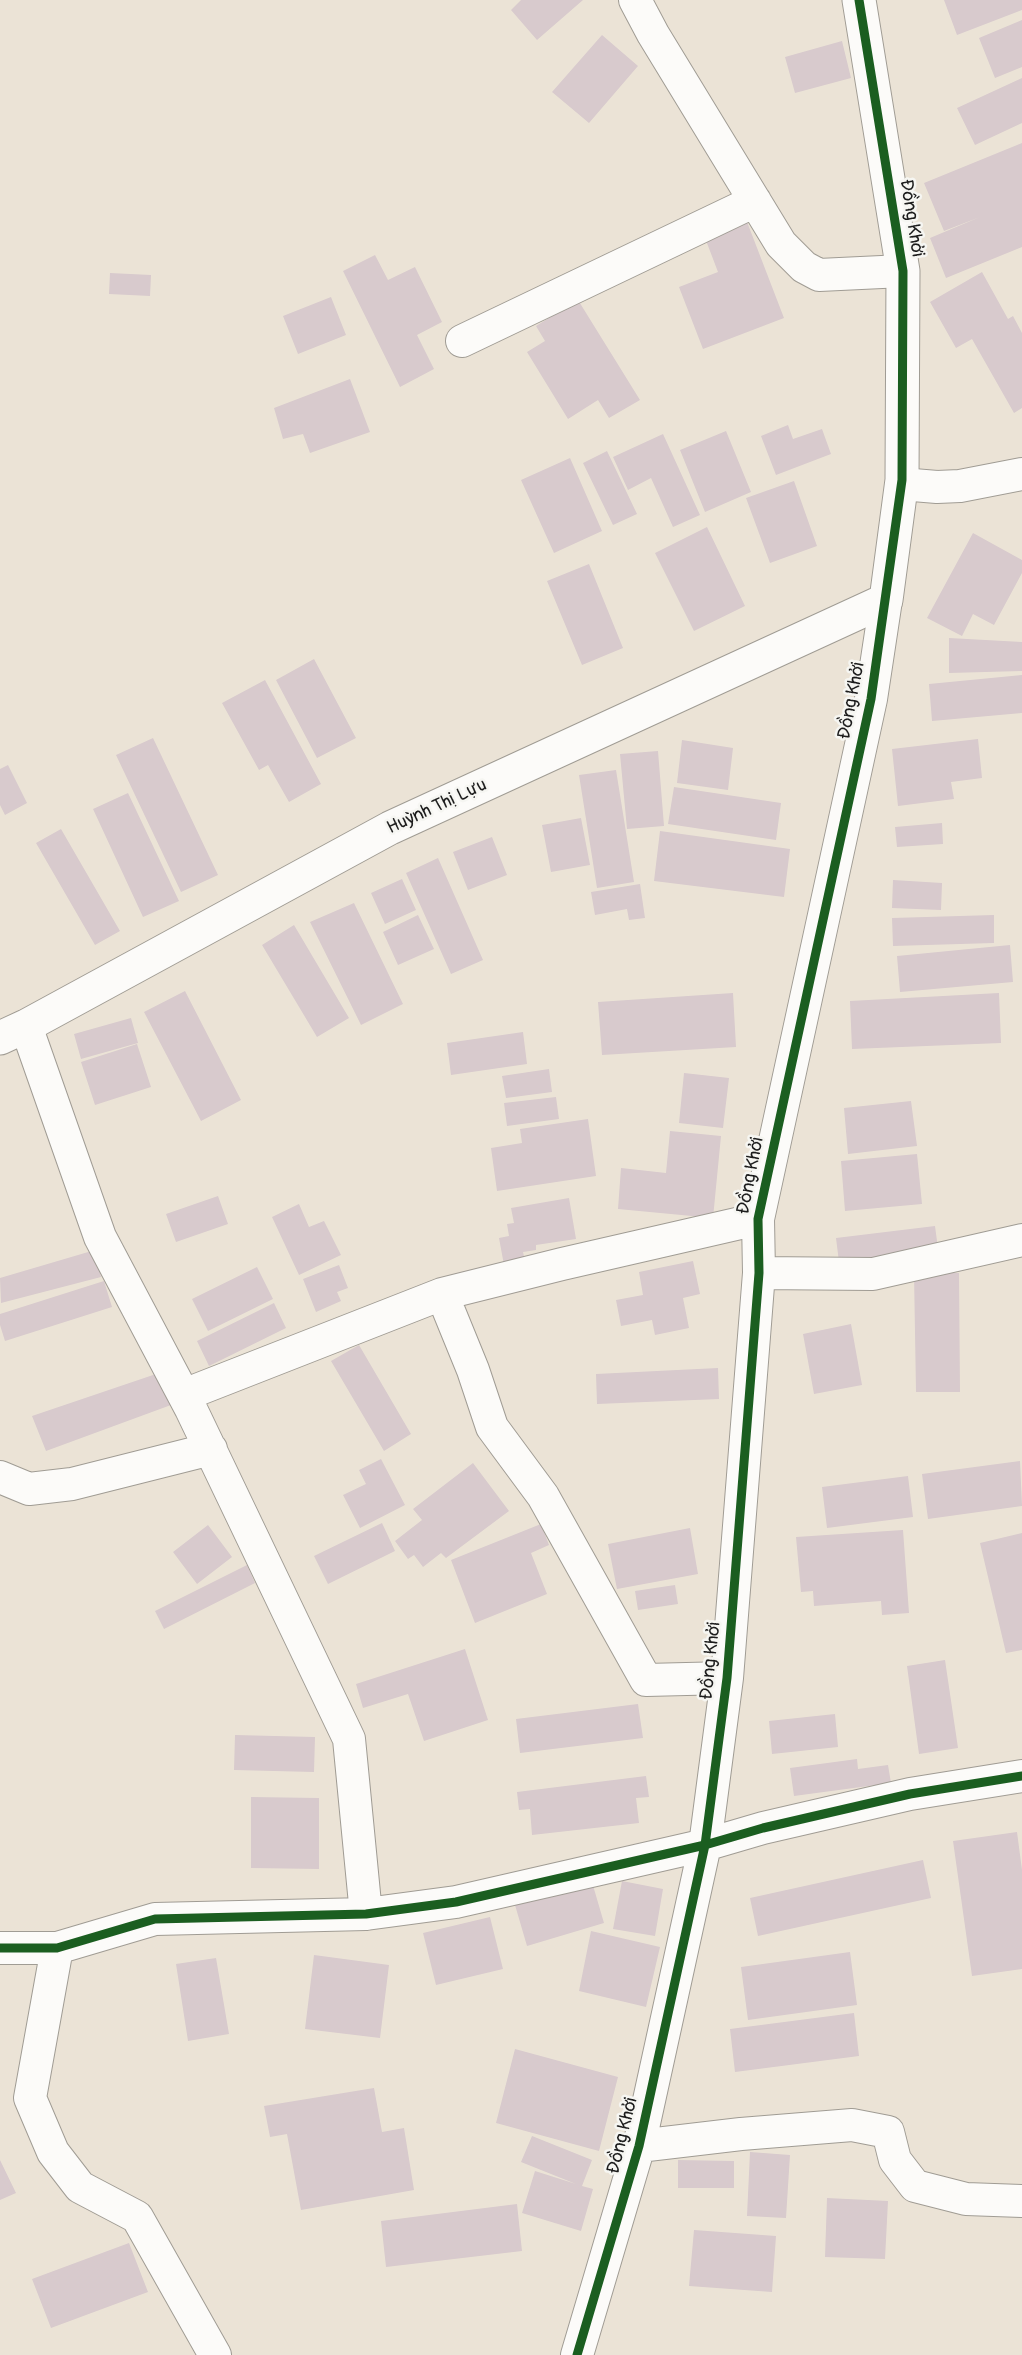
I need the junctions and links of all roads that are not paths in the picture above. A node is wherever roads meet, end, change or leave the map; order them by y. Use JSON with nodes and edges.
{"nodes":[{"id":1,"x":635,"y":0,"type":"edge"},
{"id":2,"x":859,"y":0,"type":"edge"},
{"id":3,"x":754,"y":201,"type":"junction"},
{"id":4,"x":903,"y":272,"type":"junction"},
{"id":5,"x":462,"y":341,"type":"dead end"},
{"id":6,"x":1022,"y":474,"type":"edge"},
{"id":7,"x":902,"y":480,"type":"junction"},
{"id":8,"x":886,"y":600,"type":"junction"},
{"id":9,"x":13,"y":1032,"type":"edge"},
{"id":10,"x":758,"y":1219,"type":"junction"},
{"id":11,"x":1022,"y":1240,"type":"edge"},
{"id":12,"x":759,"y":1273,"type":"junction"},
{"id":13,"x":442,"y":1294,"type":"junction"},
{"id":14,"x":184,"y":1395,"type":"junction"},
{"id":15,"x":211,"y":1449,"type":"junction"},
{"id":16,"x":0,"y":1477,"type":"edge"},
{"id":17,"x":727,"y":1678,"type":"junction"},
{"id":18,"x":1022,"y":1776,"type":"edge"},
{"id":19,"x":705,"y":1845,"type":"junction"},
{"id":20,"x":366,"y":1914,"type":"junction"},
{"id":21,"x":0,"y":1948,"type":"edge"},
{"id":22,"x":57,"y":1948,"type":"junction"},
{"id":23,"x":639,"y":2146,"type":"junction"},
{"id":24,"x":1022,"y":2201,"type":"edge"},
{"id":25,"x":215,"y":2355,"type":"edge"},
{"id":26,"x":577,"y":2355,"type":"edge"}],
"edges":[{"from":1,"to":3,"type":"street"},
{"from":2,"to":4,"type":"street","name":"Đồng Khởi"},
{"from":3,"to":4,"type":"street"},
{"from":3,"to":5,"type":"street"},
{"from":4,"to":7,"type":"street","name":"Đồng Khởi"},
{"from":6,"to":7,"type":"street"},
{"from":7,"to":8,"type":"street","name":"Đồng Khởi"},
{"from":8,"to":9,"type":"street","name":"Huỳnh Thị Lựu"},
{"from":8,"to":10,"type":"street","name":"Đồng Khởi"},
{"from":9,"to":14,"type":"street"},
{"from":10,"to":12,"type":"street","name":"Đồng Khởi"},
{"from":10,"to":13,"type":"street"},
{"from":11,"to":12,"type":"street"},
{"from":12,"to":17,"type":"street","name":"Đồng Khởi"},
{"from":13,"to":14,"type":"street"},
{"from":13,"to":17,"type":"street"},
{"from":14,"to":15,"type":"street"},
{"from":15,"to":16,"type":"street"},
{"from":15,"to":20,"type":"street"},
{"from":17,"to":19,"type":"street","name":"Đồng Khởi"},
{"from":18,"to":19,"type":"street"},
{"from":19,"to":20,"type":"street"},
{"from":19,"to":23,"type":"street","name":"Đồng Khởi"},
{"from":20,"to":22,"type":"street"},
{"from":21,"to":22,"type":"street"},
{"from":22,"to":25,"type":"street"},
{"from":23,"to":24,"type":"street"},
{"from":23,"to":26,"type":"street","name":"Đồng Khởi"}]}
